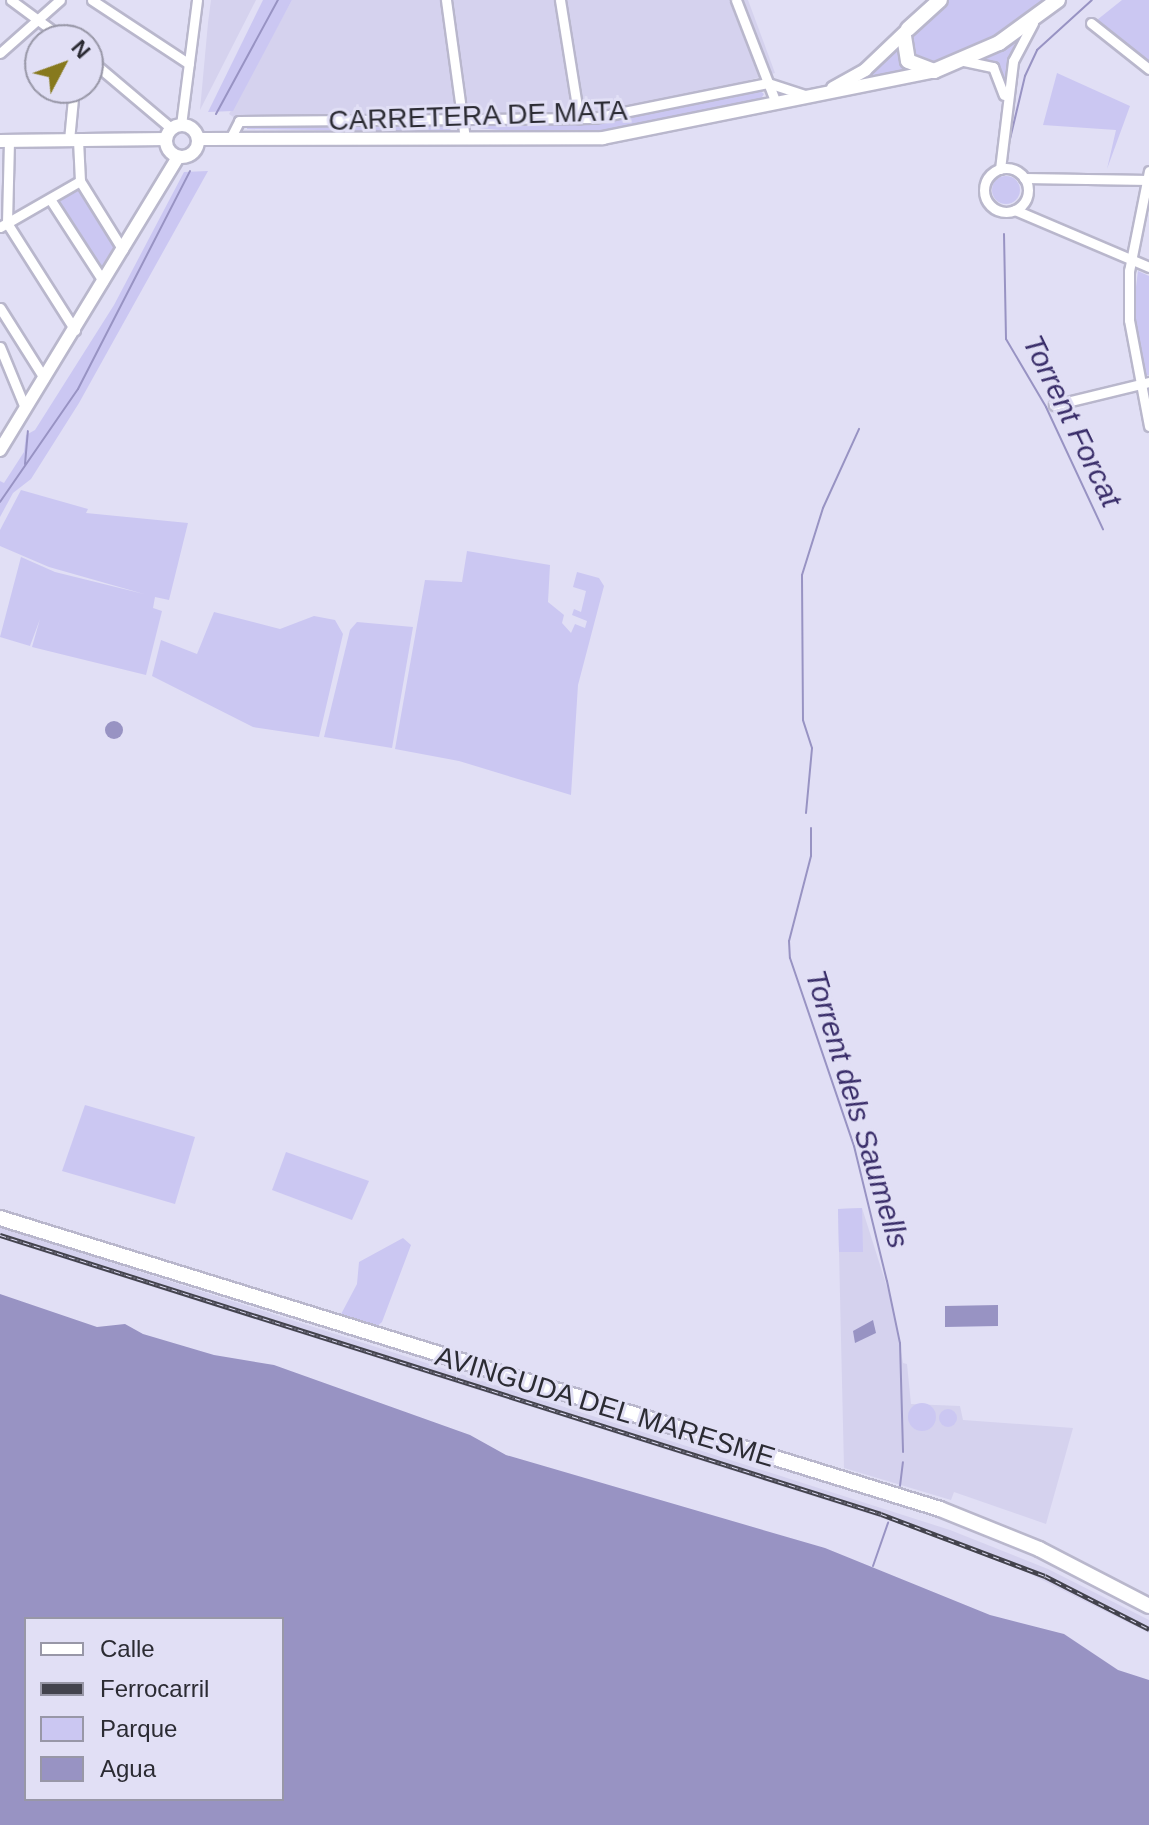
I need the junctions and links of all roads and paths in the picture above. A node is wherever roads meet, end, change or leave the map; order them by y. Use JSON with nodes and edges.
{"nodes":[{"id":1,"x":11,"y":0,"type":"edge"},
{"id":2,"x":60,"y":0,"type":"edge"},
{"id":3,"x":92,"y":0,"type":"edge"},
{"id":4,"x":197,"y":0,"type":"edge"},
{"id":5,"x":446,"y":0,"type":"edge"},
{"id":6,"x":560,"y":0,"type":"edge"},
{"id":7,"x":736,"y":0,"type":"edge"},
{"id":8,"x":940,"y":0,"type":"edge"},
{"id":9,"x":1058,"y":0,"type":"edge"},
{"id":10,"x":1037,"y":17,"type":"junction"},
{"id":11,"x":38,"y":20,"type":"junction"},
{"id":12,"x":1091,"y":23,"type":"dead end"},
{"id":13,"x":43,"y":24,"type":"edge"},
{"id":14,"x":906,"y":33,"type":"junction"},
{"id":15,"x":0,"y":53,"type":"edge"},
{"id":16,"x":963,"y":61,"type":"junction"},
{"id":17,"x":189,"y":64,"type":"junction"},
{"id":18,"x":1149,"y":69,"type":"edge"},
{"id":19,"x":934,"y":71,"type":"junction"},
{"id":20,"x":104,"y":72,"type":"edge"},
{"id":21,"x":768,"y":83,"type":"junction"},
{"id":22,"x":815,"y":95,"type":"junction"},
{"id":23,"x":776,"y":103,"type":"junction"},
{"id":24,"x":74,"y":104,"type":"edge"},
{"id":25,"x":1006,"y":106,"type":"junction"},
{"id":26,"x":464,"y":117,"type":"junction"},
{"id":27,"x":579,"y":118,"type":"junction"},
{"id":28,"x":173,"y":131,"type":"junction"},
{"id":29,"x":198,"y":139,"type":"junction"},
{"id":30,"x":230,"y":139,"type":"junction"},
{"id":31,"x":465,"y":139,"type":"junction"},
{"id":32,"x":74,"y":140,"type":"junction"},
{"id":33,"x":4,"y":141,"type":"edge"},
{"id":34,"x":178,"y":157,"type":"junction"},
{"id":35,"x":1000,"y":169,"type":"junction"},
{"id":36,"x":1148,"y":177,"type":"edge"},
{"id":37,"x":1024,"y":178,"type":"junction"},
{"id":38,"x":80,"y":181,"type":"junction"},
{"id":39,"x":50,"y":199,"type":"junction"},
{"id":40,"x":1015,"y":210,"type":"junction"},
{"id":41,"x":4,"y":225,"type":"edge"},
{"id":42,"x":123,"y":250,"type":"junction"},
{"id":43,"x":1130,"y":259,"type":"junction"},
{"id":44,"x":1149,"y":267,"type":"edge"},
{"id":45,"x":103,"y":281,"type":"junction"},
{"id":46,"x":0,"y":308,"type":"edge"},
{"id":47,"x":75,"y":330,"type":"junction"},
{"id":48,"x":0,"y":347,"type":"edge"},
{"id":49,"x":44,"y":378,"type":"junction"},
{"id":50,"x":1149,"y":382,"type":"edge"},
{"id":51,"x":1138,"y":385,"type":"junction"},
{"id":52,"x":1054,"y":405,"type":"dead end"},
{"id":53,"x":25,"y":408,"type":"junction"},
{"id":54,"x":1149,"y":426,"type":"edge"},
{"id":55,"x":4,"y":435,"type":"edge"},
{"id":56,"x":0,"y":450,"type":"edge"},
{"id":57,"x":0,"y":1211,"type":"edge"},
{"id":58,"x":0,"y":1218,"type":"edge"},
{"id":59,"x":51,"y":1232,"type":"junction"},
{"id":60,"x":1149,"y":1606,"type":"edge"}],
"edges":[{"from":1,"to":11,"type":"street"},
{"from":2,"to":11,"type":"street"},
{"from":3,"to":17,"type":"street"},
{"from":4,"to":17,"type":"street"},
{"from":5,"to":26,"type":"street"},
{"from":6,"to":27,"type":"street"},
{"from":7,"to":21,"type":"street"},
{"from":8,"to":14,"type":"main road"},
{"from":9,"to":10,"type":"main road"},
{"from":10,"to":16,"type":"main road"},
{"from":10,"to":25,"type":"street"},
{"from":11,"to":13,"type":"street"},
{"from":11,"to":15,"type":"street"},
{"from":12,"to":18,"type":"street"},
{"from":14,"to":19,"type":"main road"},
{"from":14,"to":22,"type":"street"},
{"from":16,"to":19,"type":"main road"},
{"from":16,"to":25,"type":"street"},
{"from":17,"to":28,"type":"street"},
{"from":19,"to":22,"type":"street"},
{"from":20,"to":28,"type":"street"},
{"from":21,"to":22,"type":"street"},
{"from":21,"to":23,"type":"street"},
{"from":21,"to":27,"type":"street","name":"CARRETERA DE MATA"},
{"from":22,"to":23,"type":"street","name":"CARRETERA DE MATA"},
{"from":23,"to":31,"type":"street","name":"CARRETERA DE MATA"},
{"from":24,"to":32,"type":"street"},
{"from":25,"to":35,"type":"street"},
{"from":26,"to":27,"type":"street","name":"CARRETERA DE MATA"},
{"from":26,"to":30,"type":"street","name":"CARRETERA DE MATA"},
{"from":26,"to":31,"type":"street"},
{"from":28,"to":29,"type":"street"},
{"from":28,"to":32,"type":"street"},
{"from":28,"to":34,"type":"street"},
{"from":29,"to":30,"type":"street","name":"CARRETERA DE MATA"},
{"from":29,"to":34,"type":"street"},
{"from":30,"to":31,"type":"street","name":"CARRETERA DE MATA"},
{"from":32,"to":33,"type":"street"},
{"from":32,"to":38,"type":"street"},
{"from":33,"to":41,"type":"street"},
{"from":34,"to":42,"type":"street"},
{"from":35,"to":37,"type":"street"},
{"from":35,"to":40,"type":"street"},
{"from":36,"to":37,"type":"street"},
{"from":36,"to":43,"type":"street"},
{"from":37,"to":40,"type":"street"},
{"from":38,"to":39,"type":"street"},
{"from":38,"to":42,"type":"street"},
{"from":39,"to":41,"type":"street"},
{"from":39,"to":45,"type":"street"},
{"from":40,"to":43,"type":"street"},
{"from":41,"to":47,"type":"street"},
{"from":42,"to":45,"type":"street"},
{"from":43,"to":44,"type":"street"},
{"from":43,"to":51,"type":"street"},
{"from":45,"to":47,"type":"street"},
{"from":46,"to":49,"type":"street"},
{"from":47,"to":49,"type":"street"},
{"from":48,"to":53,"type":"street"},
{"from":49,"to":53,"type":"street"},
{"from":50,"to":51,"type":"street"},
{"from":51,"to":52,"type":"street"},
{"from":51,"to":54,"type":"street"},
{"from":53,"to":55,"type":"street"},
{"from":55,"to":56,"type":"street"},
{"from":57,"to":59,"type":"main road","name":"AVINGUDA DEL MARESME"},
{"from":58,"to":59,"type":"main road","name":"AVINGUDA DEL MARESME"},
{"from":59,"to":60,"type":"main road","name":"AVINGUDA DEL MARESME"}]}
